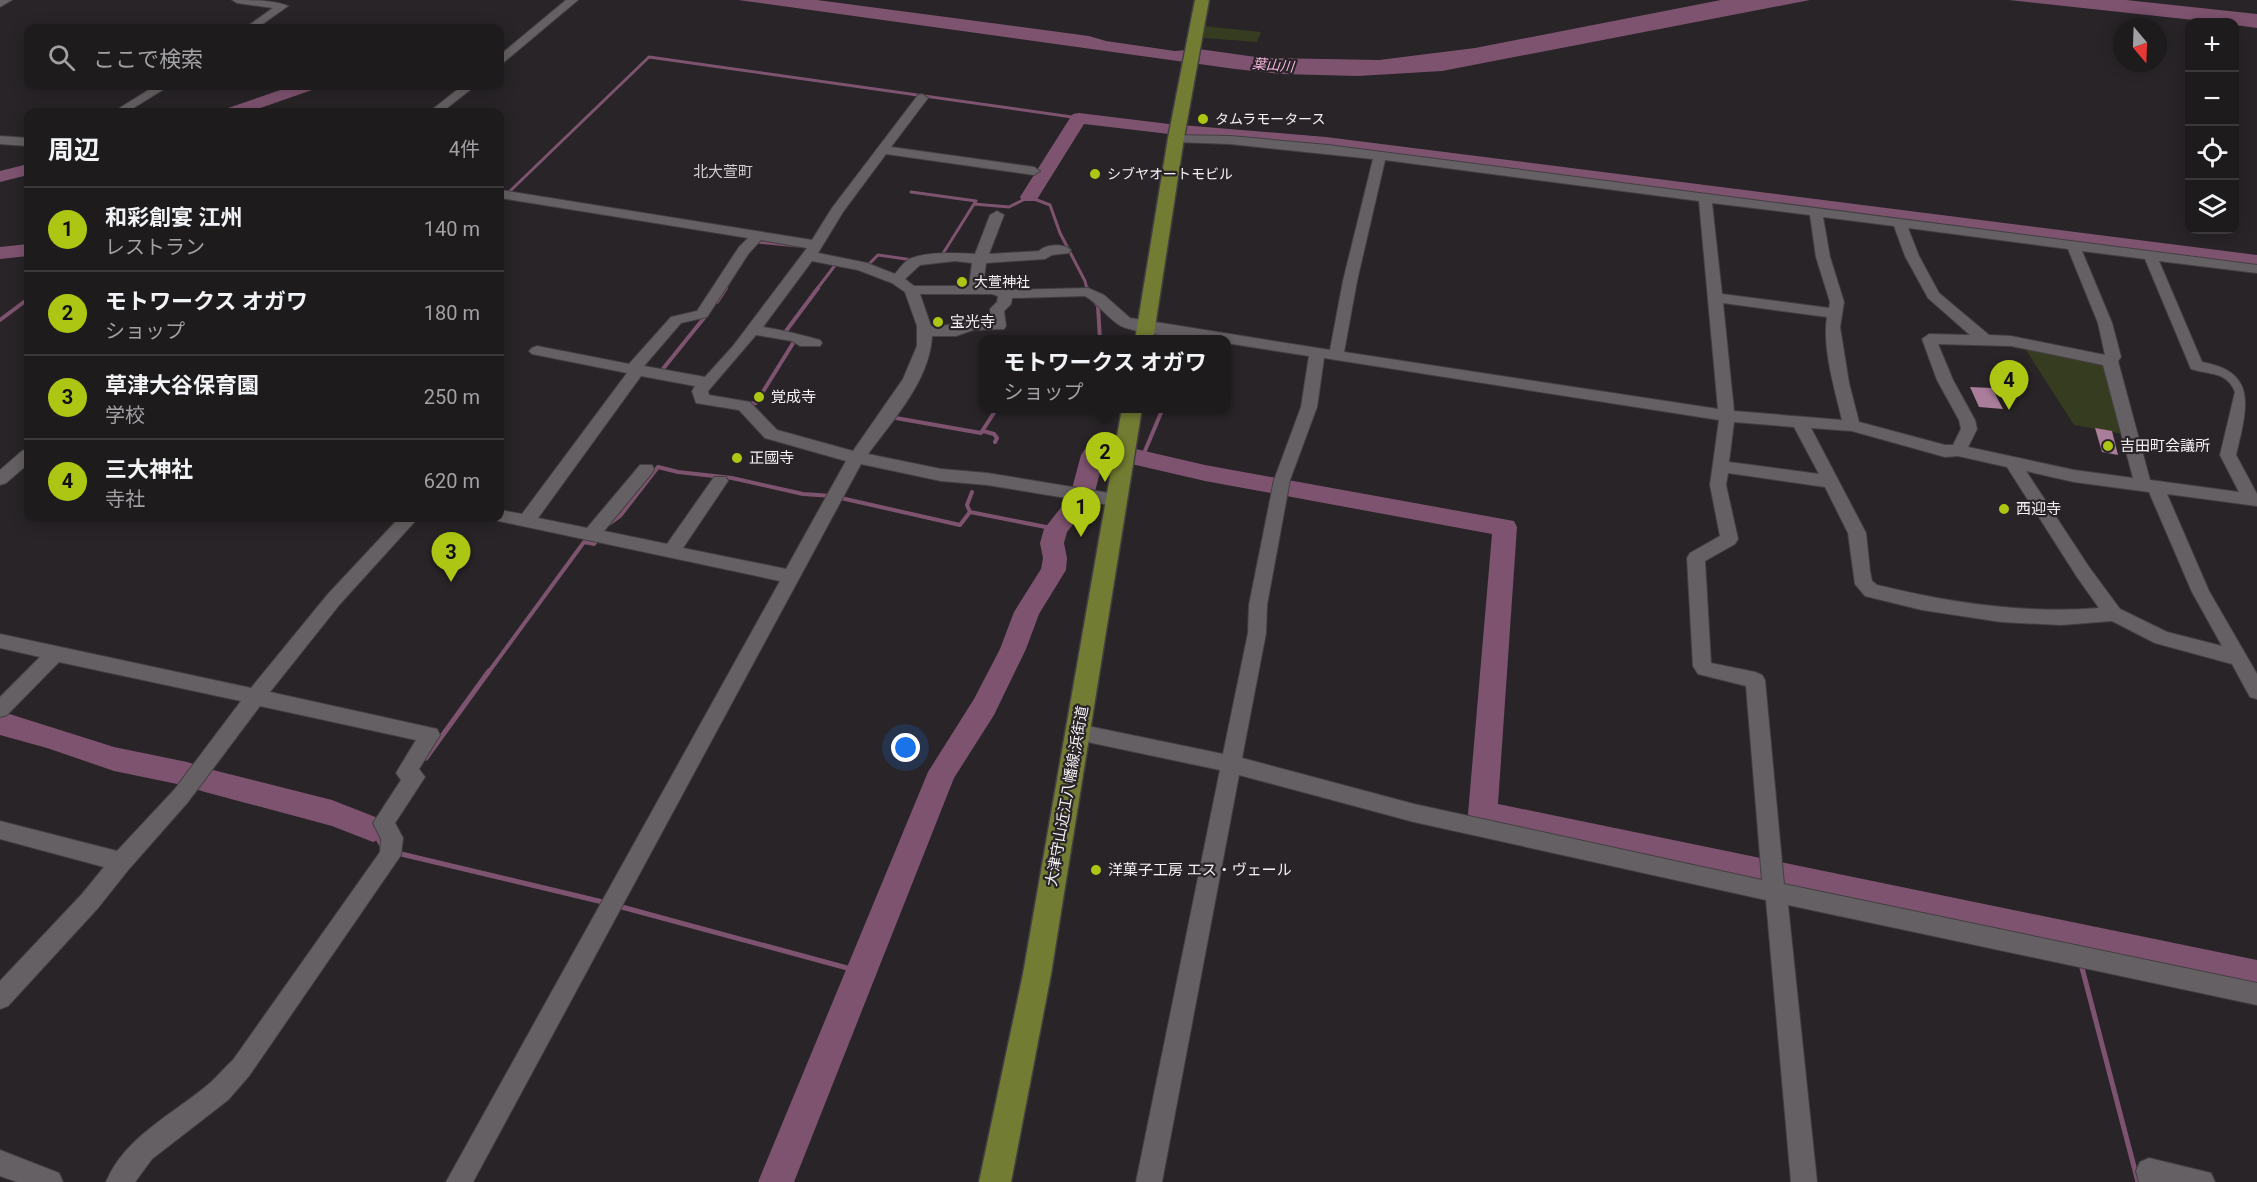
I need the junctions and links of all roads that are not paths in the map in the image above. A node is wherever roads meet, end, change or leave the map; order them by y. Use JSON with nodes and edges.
{"nodes":[{"id":1,"x":7,"y":0,"type":"edge"},
{"id":2,"x":237,"y":0,"type":"edge"},
{"id":3,"x":573,"y":0,"type":"edge"},
{"id":4,"x":1202,"y":0,"type":"edge"},
{"id":5,"x":0,"y":4,"type":"edge"},
{"id":6,"x":256,"y":24,"type":"edge"},
{"id":7,"x":504,"y":57,"type":"edge"},
{"id":8,"x":156,"y":90,"type":"edge"},
{"id":9,"x":464,"y":90,"type":"edge"},
{"id":10,"x":922,"y":98,"type":"dead end"},
{"id":11,"x":126,"y":108,"type":"edge"},
{"id":12,"x":440,"y":108,"type":"edge"},
{"id":13,"x":1177,"y":133,"type":"junction"},
{"id":14,"x":0,"y":140,"type":"edge"},
{"id":15,"x":24,"y":142,"type":"edge"},
{"id":16,"x":883,"y":150,"type":"junction"},
{"id":17,"x":1380,"y":156,"type":"junction"},
{"id":18,"x":1034,"y":171,"type":"dead end"},
{"id":19,"x":504,"y":195,"type":"edge"},
{"id":20,"x":1705,"y":198,"type":"junction"},
{"id":21,"x":1816,"y":212,"type":"junction"},
{"id":22,"x":997,"y":215,"type":"dead end"},
{"id":23,"x":1899,"y":222,"type":"junction"},
{"id":24,"x":757,"y":237,"type":"junction"},
{"id":25,"x":2073,"y":245,"type":"junction"},
{"id":26,"x":811,"y":247,"type":"junction"},
{"id":27,"x":1064,"y":250,"type":"dead end"},
{"id":28,"x":2150,"y":255,"type":"junction"},
{"id":29,"x":980,"y":259,"type":"junction"},
{"id":30,"x":2257,"y":268,"type":"edge"},
{"id":31,"x":897,"y":280,"type":"junction"},
{"id":32,"x":975,"y":290,"type":"junction"},
{"id":33,"x":911,"y":291,"type":"junction"},
{"id":34,"x":1005,"y":294,"type":"junction"},
{"id":35,"x":1714,"y":297,"type":"junction"},
{"id":36,"x":1836,"y":314,"type":"junction"},
{"id":37,"x":752,"y":330,"type":"junction"},
{"id":38,"x":925,"y":331,"type":"junction"},
{"id":39,"x":1145,"y":333,"type":"edge"},
{"id":40,"x":1161,"y":335,"type":"edge"},
{"id":41,"x":1985,"y":340,"type":"junction"},
{"id":42,"x":815,"y":343,"type":"dead end"},
{"id":43,"x":1231,"y":344,"type":"edge"},
{"id":44,"x":537,"y":351,"type":"dead end"},
{"id":45,"x":1317,"y":354,"type":"junction"},
{"id":46,"x":1336,"y":355,"type":"junction"},
{"id":47,"x":2110,"y":361,"type":"junction"},
{"id":48,"x":635,"y":370,"type":"junction"},
{"id":49,"x":705,"y":383,"type":"junction"},
{"id":50,"x":1130,"y":413,"type":"edge"},
{"id":51,"x":1727,"y":416,"type":"junction"},
{"id":52,"x":1800,"y":422,"type":"junction"},
{"id":53,"x":1852,"y":426,"type":"junction"},
{"id":54,"x":1958,"y":450,"type":"junction"},
{"id":55,"x":857,"y":457,"type":"junction"},
{"id":56,"x":24,"y":458,"type":"edge"},
{"id":57,"x":2012,"y":462,"type":"junction"},
{"id":58,"x":1719,"y":466,"type":"junction"},
{"id":59,"x":646,"y":469,"type":"dead end"},
{"id":60,"x":0,"y":479,"type":"edge"},
{"id":61,"x":720,"y":481,"type":"dead end"},
{"id":62,"x":1830,"y":482,"type":"junction"},
{"id":63,"x":2149,"y":485,"type":"junction"},
{"id":64,"x":1115,"y":500,"type":"junction"},
{"id":65,"x":2254,"y":500,"type":"edge"},
{"id":66,"x":504,"y":517,"type":"edge"},
{"id":67,"x":526,"y":521,"type":"junction"},
{"id":68,"x":405,"y":522,"type":"edge"},
{"id":69,"x":591,"y":535,"type":"junction"},
{"id":70,"x":671,"y":552,"type":"junction"},
{"id":71,"x":791,"y":577,"type":"junction"},
{"id":72,"x":2114,"y":614,"type":"junction"},
{"id":73,"x":0,"y":641,"type":"edge"},
{"id":74,"x":56,"y":654,"type":"junction"},
{"id":75,"x":2238,"y":658,"type":"junction"},
{"id":76,"x":2257,"y":691,"type":"edge"},
{"id":77,"x":255,"y":697,"type":"junction"},
{"id":78,"x":0,"y":709,"type":"edge"},
{"id":79,"x":1078,"y":732,"type":"junction"},
{"id":80,"x":1231,"y":764,"type":"junction"},
{"id":81,"x":0,"y":830,"type":"edge"},
{"id":82,"x":121,"y":862,"type":"junction"},
{"id":83,"x":1774,"y":881,"type":"junction"},
{"id":84,"x":2257,"y":994,"type":"edge"},
{"id":85,"x":0,"y":998,"type":"edge"},
{"id":86,"x":0,"y":1163,"type":"edge"},
{"id":87,"x":50,"y":1182,"type":"edge"},
{"id":88,"x":119,"y":1182,"type":"edge"},
{"id":89,"x":459,"y":1182,"type":"edge"},
{"id":90,"x":995,"y":1182,"type":"edge"},
{"id":91,"x":1149,"y":1182,"type":"edge"},
{"id":92,"x":1804,"y":1182,"type":"edge"},
{"id":93,"x":2151,"y":1182,"type":"edge"},
{"id":94,"x":2202,"y":1182,"type":"edge"}],
"edges":[{"from":1,"to":5,"type":"street"},
{"from":2,"to":6,"type":"street"},
{"from":3,"to":7,"type":"street"},
{"from":4,"to":13,"type":"main road"},
{"from":8,"to":11,"type":"street"},
{"from":9,"to":12,"type":"street"},
{"from":10,"to":16,"type":"street"},
{"from":13,"to":17,"type":"street"},
{"from":13,"to":39,"type":"main road"},
{"from":14,"to":15,"type":"street"},
{"from":16,"to":18,"type":"street"},
{"from":16,"to":26,"type":"street"},
{"from":17,"to":20,"type":"street"},
{"from":17,"to":46,"type":"street"},
{"from":19,"to":24,"type":"street"},
{"from":20,"to":21,"type":"street"},
{"from":20,"to":35,"type":"street"},
{"from":21,"to":23,"type":"street"},
{"from":21,"to":36,"type":"street"},
{"from":22,"to":29,"type":"street"},
{"from":23,"to":25,"type":"street"},
{"from":23,"to":41,"type":"street"},
{"from":24,"to":26,"type":"street"},
{"from":24,"to":48,"type":"street"},
{"from":25,"to":28,"type":"street"},
{"from":25,"to":47,"type":"street"},
{"from":26,"to":31,"type":"street"},
{"from":26,"to":37,"type":"street"},
{"from":27,"to":29,"type":"street"},
{"from":28,"to":30,"type":"street"},
{"from":28,"to":65,"type":"street"},
{"from":29,"to":31,"type":"street"},
{"from":29,"to":32,"type":"street"},
{"from":31,"to":33,"type":"street"},
{"from":32,"to":33,"type":"street"},
{"from":32,"to":34,"type":"street"},
{"from":33,"to":38,"type":"street"},
{"from":34,"to":38,"type":"street"},
{"from":34,"to":39,"type":"street"},
{"from":35,"to":36,"type":"street"},
{"from":35,"to":51,"type":"street"},
{"from":36,"to":53,"type":"street"},
{"from":37,"to":42,"type":"street"},
{"from":37,"to":49,"type":"street"},
{"from":38,"to":55,"type":"street"},
{"from":39,"to":40,"type":"street"},
{"from":41,"to":47,"type":"street"},
{"from":41,"to":54,"type":"street"},
{"from":43,"to":45,"type":"street"},
{"from":44,"to":48,"type":"street"},
{"from":45,"to":46,"type":"street"},
{"from":45,"to":80,"type":"street"},
{"from":46,"to":51,"type":"street"},
{"from":47,"to":63,"type":"street"},
{"from":48,"to":49,"type":"street"},
{"from":48,"to":67,"type":"street"},
{"from":49,"to":55,"type":"street"},
{"from":50,"to":64,"type":"main road","name":"大津守山近江八幡線;浜街道"},
{"from":51,"to":52,"type":"street"},
{"from":51,"to":58,"type":"street"},
{"from":52,"to":53,"type":"street"},
{"from":52,"to":62,"type":"street"},
{"from":53,"to":54,"type":"street"},
{"from":54,"to":57,"type":"street"},
{"from":55,"to":64,"type":"street"},
{"from":55,"to":71,"type":"street"},
{"from":56,"to":60,"type":"street"},
{"from":57,"to":63,"type":"street"},
{"from":57,"to":72,"type":"street"},
{"from":58,"to":62,"type":"street"},
{"from":58,"to":83,"type":"street"},
{"from":59,"to":69,"type":"street"},
{"from":61,"to":70,"type":"street"},
{"from":62,"to":72,"type":"street"},
{"from":63,"to":65,"type":"street"},
{"from":63,"to":75,"type":"street"},
{"from":64,"to":79,"type":"main road","name":"大津守山近江八幡線;浜街道"},
{"from":66,"to":67,"type":"street"},
{"from":67,"to":69,"type":"street"},
{"from":68,"to":77,"type":"street"},
{"from":69,"to":70,"type":"street"},
{"from":70,"to":71,"type":"street"},
{"from":71,"to":89,"type":"street"},
{"from":72,"to":75,"type":"street"},
{"from":73,"to":74,"type":"street"},
{"from":74,"to":77,"type":"street"},
{"from":74,"to":78,"type":"street"},
{"from":75,"to":76,"type":"street"},
{"from":77,"to":82,"type":"street"},
{"from":77,"to":88,"type":"street"},
{"from":79,"to":80,"type":"street"},
{"from":79,"to":90,"type":"main road","name":"大津守山近江八幡線;浜街道"},
{"from":80,"to":83,"type":"street"},
{"from":80,"to":91,"type":"street"},
{"from":81,"to":82,"type":"street"},
{"from":82,"to":85,"type":"street"},
{"from":83,"to":84,"type":"street"},
{"from":83,"to":92,"type":"street"},
{"from":86,"to":87,"type":"street"},
{"from":93,"to":94,"type":"street"}]}
